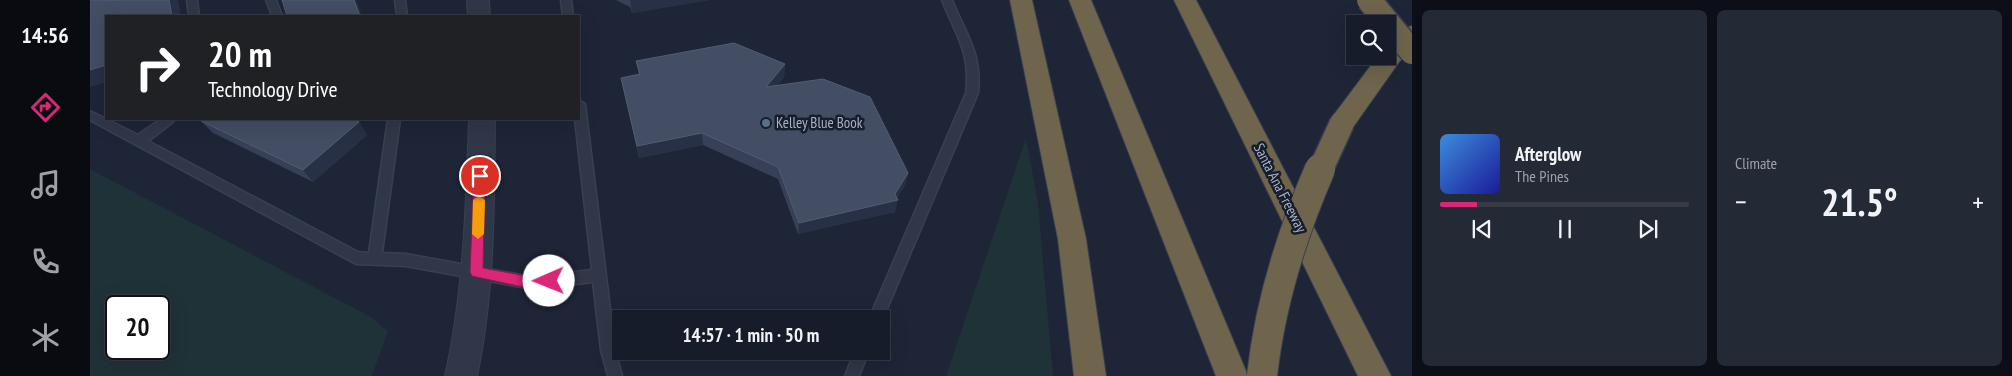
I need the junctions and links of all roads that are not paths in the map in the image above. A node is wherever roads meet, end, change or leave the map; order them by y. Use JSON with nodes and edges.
{"nodes":[{"id":1,"x":192,"y":0,"type":"edge"},
{"id":2,"x":271,"y":0,"type":"edge"},
{"id":3,"x":400,"y":0,"type":"edge"},
{"id":4,"x":478,"y":0,"type":"edge"},
{"id":5,"x":566,"y":0,"type":"edge"},
{"id":6,"x":947,"y":0,"type":"edge"},
{"id":7,"x":1020,"y":0,"type":"edge"},
{"id":8,"x":1080,"y":0,"type":"edge"},
{"id":9,"x":1185,"y":0,"type":"edge"},
{"id":10,"x":1369,"y":0,"type":"edge"},
{"id":11,"x":194,"y":15,"type":"edge"},
{"id":12,"x":277,"y":15,"type":"edge"},
{"id":13,"x":402,"y":15,"type":"edge"},
{"id":14,"x":479,"y":15,"type":"edge"},
{"id":15,"x":568,"y":15,"type":"edge"},
{"id":16,"x":1412,"y":34,"type":"edge"},
{"id":17,"x":1412,"y":52,"type":"edge"},
{"id":18,"x":580,"y":113,"type":"edge"},
{"id":19,"x":90,"y":115,"type":"edge"},
{"id":20,"x":168,"y":120,"type":"edge"},
{"id":21,"x":394,"y":120,"type":"edge"},
{"id":22,"x":482,"y":120,"type":"edge"},
{"id":23,"x":138,"y":142,"type":"junction"},
{"id":24,"x":375,"y":258,"type":"junction"},
{"id":25,"x":476,"y":272,"type":"junction"},
{"id":26,"x":599,"y":275,"type":"junction"},
{"id":27,"x":880,"y":310,"type":"edge"},
{"id":28,"x":858,"y":360,"type":"edge"},
{"id":29,"x":461,"y":376,"type":"edge"},
{"id":30,"x":615,"y":376,"type":"edge"},
{"id":31,"x":852,"y":376,"type":"edge"},
{"id":32,"x":1090,"y":376,"type":"edge"},
{"id":33,"x":1232,"y":376,"type":"edge"},
{"id":34,"x":1262,"y":376,"type":"edge"},
{"id":35,"x":1375,"y":376,"type":"edge"}],
"edges":[{"from":1,"to":11,"type":"lane"},
{"from":2,"to":12,"type":"lane"},
{"from":3,"to":13,"type":"lane"},
{"from":4,"to":14,"type":"street"},
{"from":5,"to":15,"type":"lane"},
{"from":6,"to":27,"type":"lane"},
{"from":7,"to":32,"type":"highway"},
{"from":8,"to":33,"type":"highway"},
{"from":9,"to":35,"type":"highway","name":"Santa Ana Freeway"},
{"from":10,"to":17,"type":"highway","bridge":true},
{"from":16,"to":34,"type":"highway","bridge":true},
{"from":18,"to":26,"type":"lane"},
{"from":19,"to":23,"type":"lane"},
{"from":20,"to":23,"type":"lane"},
{"from":21,"to":24,"type":"lane"},
{"from":22,"to":25,"type":"street"},
{"from":23,"to":24,"type":"lane"},
{"from":24,"to":25,"type":"lane"},
{"from":25,"to":26,"type":"lane"},
{"from":25,"to":29,"type":"street"},
{"from":26,"to":30,"type":"lane"},
{"from":28,"to":31,"type":"lane"}]}
